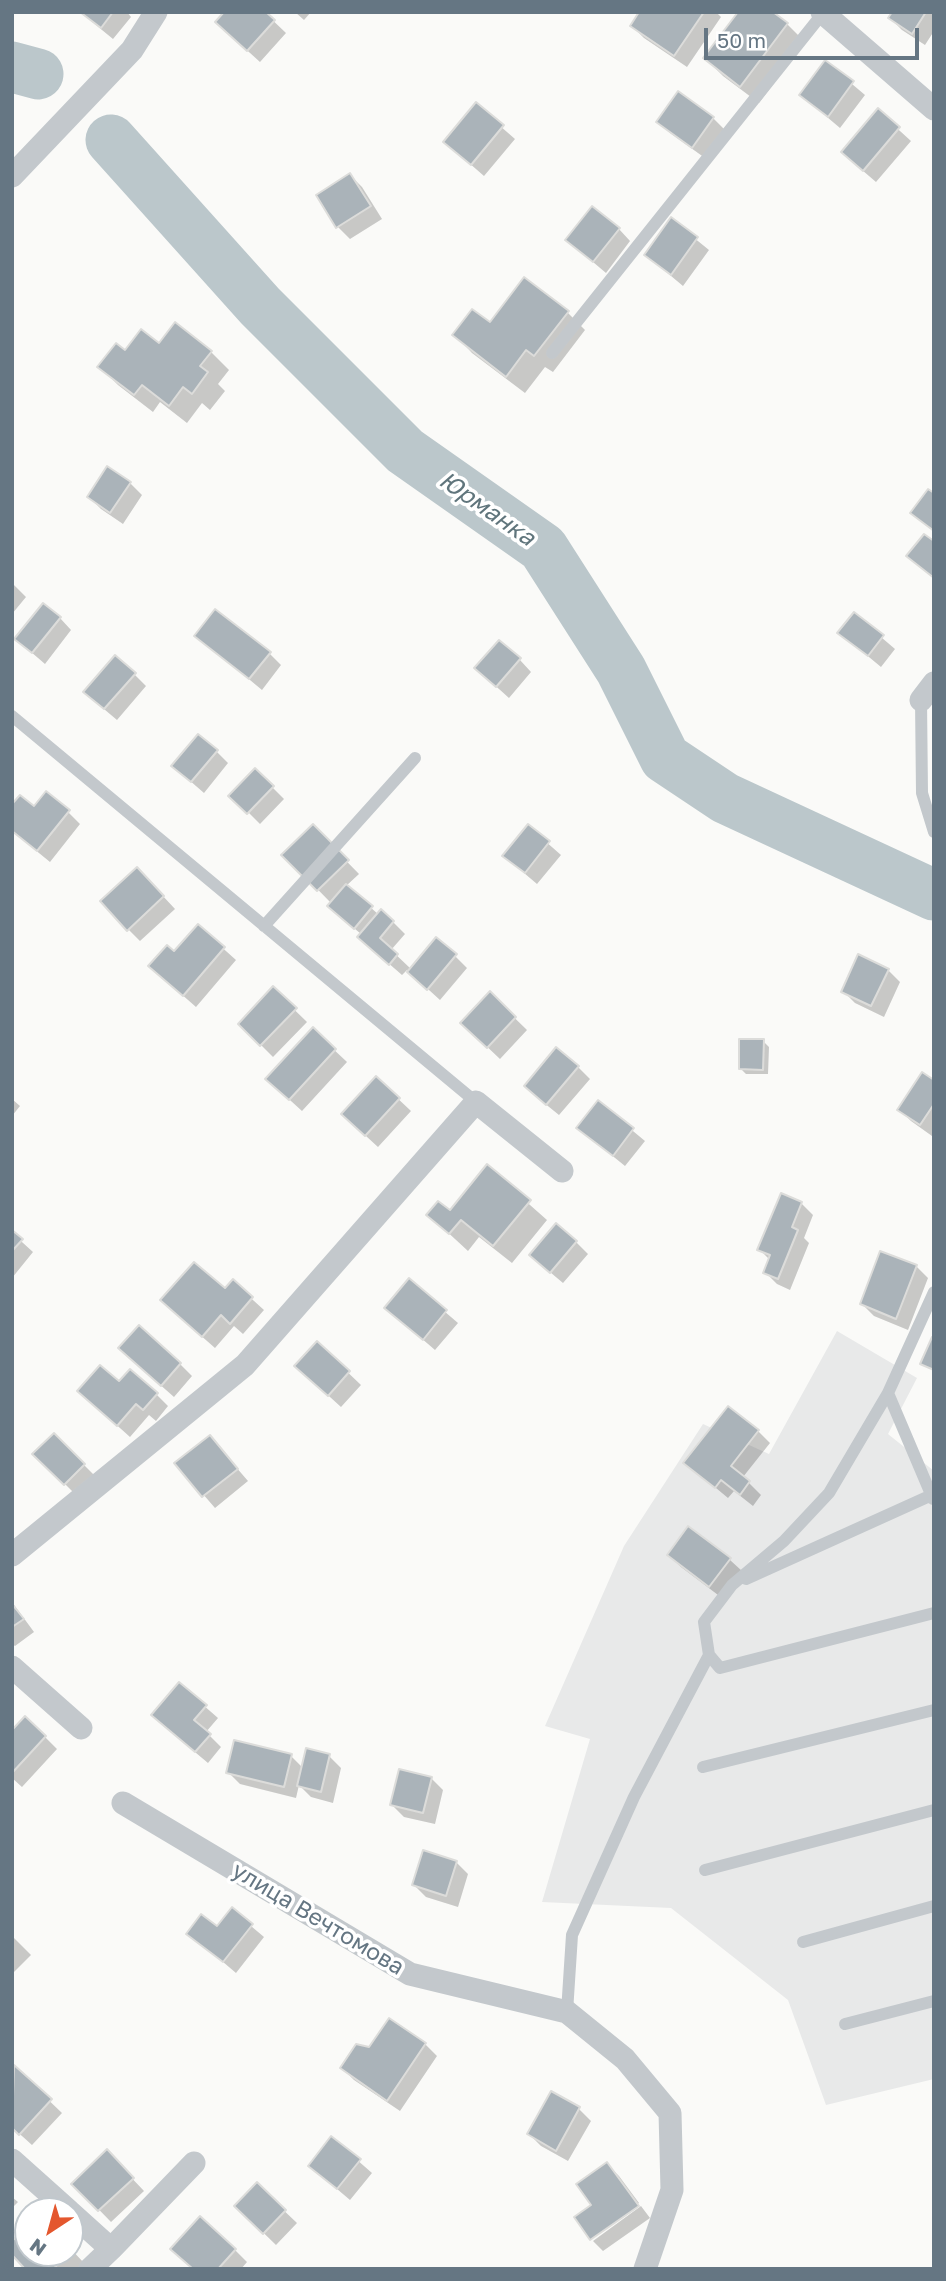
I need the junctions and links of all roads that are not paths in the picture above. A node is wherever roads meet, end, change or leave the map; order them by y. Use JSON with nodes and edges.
{"nodes":[{"id":1,"x":156,"y":12,"type":"edge"},
{"id":2,"x":822,"y":13,"type":"edge"},
{"id":3,"x":934,"y":109,"type":"edge"},
{"id":4,"x":12,"y":176,"type":"edge"},
{"id":5,"x":552,"y":353,"type":"dead end"},
{"id":6,"x":927,"y":692,"type":"edge"},
{"id":7,"x":12,"y":716,"type":"edge"},
{"id":8,"x":415,"y":758,"type":"dead end"},
{"id":9,"x":934,"y":832,"type":"edge"},
{"id":10,"x":264,"y":926,"type":"junction"},
{"id":11,"x":477,"y":1102,"type":"junction"},
{"id":12,"x":562,"y":1171,"type":"dead end"},
{"id":13,"x":934,"y":1292,"type":"edge"},
{"id":14,"x":888,"y":1393,"type":"junction"},
{"id":15,"x":933,"y":1497,"type":"edge"},
{"id":16,"x":12,"y":1555,"type":"edge"},
{"id":17,"x":732,"y":1586,"type":"junction"},
{"id":18,"x":934,"y":1613,"type":"edge"},
{"id":19,"x":709,"y":1655,"type":"junction"},
{"id":20,"x":12,"y":1667,"type":"edge"},
{"id":21,"x":934,"y":1710,"type":"edge"},
{"id":22,"x":81,"y":1728,"type":"dead end"},
{"id":23,"x":703,"y":1767,"type":"dead end"},
{"id":24,"x":123,"y":1803,"type":"dead end"},
{"id":25,"x":934,"y":1810,"type":"edge"},
{"id":26,"x":705,"y":1870,"type":"dead end"},
{"id":27,"x":934,"y":1906,"type":"edge"},
{"id":28,"x":803,"y":1942,"type":"dead end"},
{"id":29,"x":934,"y":2001,"type":"edge"},
{"id":30,"x":567,"y":2012,"type":"junction"},
{"id":31,"x":845,"y":2024,"type":"dead end"},
{"id":32,"x":12,"y":2160,"type":"edge"},
{"id":33,"x":194,"y":2164,"type":"dead end"},
{"id":34,"x":53,"y":2197,"type":"edge"},
{"id":35,"x":84,"y":2225,"type":"edge"},
{"id":36,"x":111,"y":2249,"type":"junction"},
{"id":37,"x":90,"y":2269,"type":"edge"},
{"id":38,"x":645,"y":2269,"type":"edge"}],
"edges":[{"from":1,"to":4,"type":"street"},
{"from":2,"to":3,"type":"street"},
{"from":2,"to":5,"type":"lane"},
{"from":6,"to":9,"type":"lane"},
{"from":7,"to":10,"type":"lane"},
{"from":8,"to":10,"type":"lane"},
{"from":10,"to":11,"type":"lane"},
{"from":11,"to":12,"type":"street"},
{"from":11,"to":16,"type":"street"},
{"from":13,"to":14,"type":"lane"},
{"from":14,"to":15,"type":"lane"},
{"from":14,"to":17,"type":"lane"},
{"from":15,"to":17,"type":"lane"},
{"from":17,"to":19,"type":"lane"},
{"from":18,"to":19,"type":"lane"},
{"from":19,"to":30,"type":"lane"},
{"from":20,"to":22,"type":"street"},
{"from":21,"to":23,"type":"lane"},
{"from":24,"to":30,"type":"street","name":"улица Вечтомова"},
{"from":25,"to":26,"type":"lane"},
{"from":27,"to":28,"type":"lane"},
{"from":29,"to":31,"type":"lane"},
{"from":30,"to":38,"type":"street"},
{"from":32,"to":34,"type":"street"},
{"from":33,"to":36,"type":"street"},
{"from":35,"to":36,"type":"street"},
{"from":36,"to":37,"type":"street"}]}
